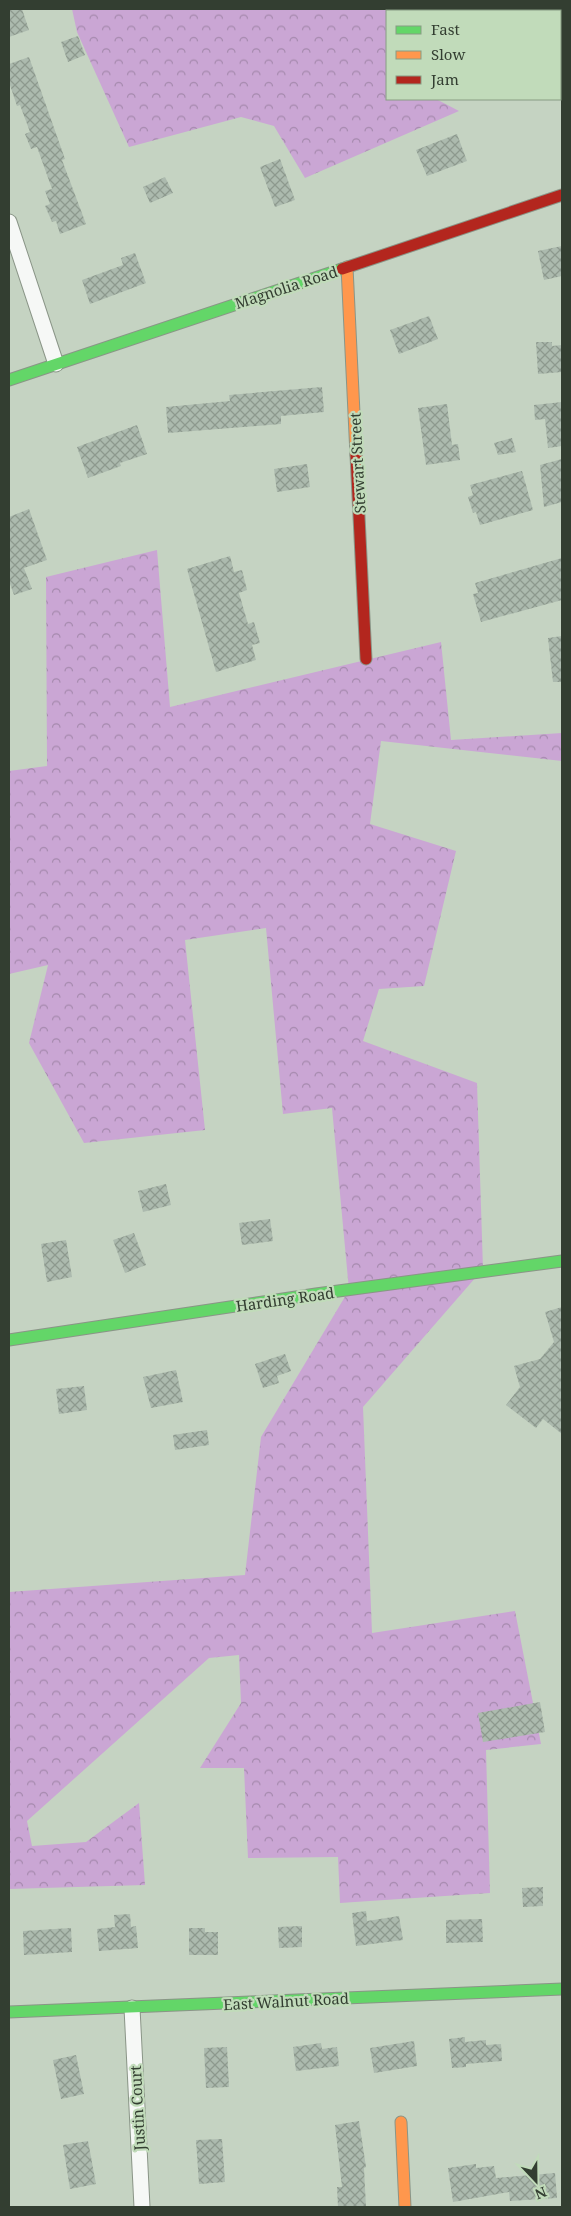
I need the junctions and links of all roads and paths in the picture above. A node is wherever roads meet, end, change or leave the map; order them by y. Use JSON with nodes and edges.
{"nodes":[{"id":1,"x":562,"y":194,"type":"edge"},
{"id":2,"x":9,"y":222,"type":"edge"},
{"id":3,"x":348,"y":267,"type":"junction"},
{"id":4,"x":56,"y":364,"type":"junction"},
{"id":5,"x":9,"y":380,"type":"edge"},
{"id":6,"x":366,"y":659,"type":"dead end"},
{"id":7,"x":562,"y":1261,"type":"edge"},
{"id":8,"x":9,"y":1340,"type":"edge"},
{"id":9,"x":562,"y":1989,"type":"edge"},
{"id":10,"x":132,"y":2008,"type":"junction"},
{"id":11,"x":9,"y":2012,"type":"edge"},
{"id":12,"x":401,"y":2122,"type":"dead end"},
{"id":13,"x":142,"y":2207,"type":"edge"},
{"id":14,"x":405,"y":2207,"type":"edge"}],
"edges":[{"from":1,"to":3,"type":"street","name":"Magnolia Road"},
{"from":2,"to":4,"type":"street"},
{"from":3,"to":4,"type":"street","name":"Magnolia Road"},
{"from":3,"to":6,"type":"street","name":"Stewart Street"},
{"from":4,"to":5,"type":"street","name":"Magnolia Road"},
{"from":7,"to":8,"type":"street","name":"Harding Road"},
{"from":9,"to":10,"type":"street","name":"East Walnut Road"},
{"from":10,"to":11,"type":"street","name":"East Walnut Road"},
{"from":10,"to":13,"type":"street","name":"Justin Court"},
{"from":12,"to":14,"type":"street"}]}
